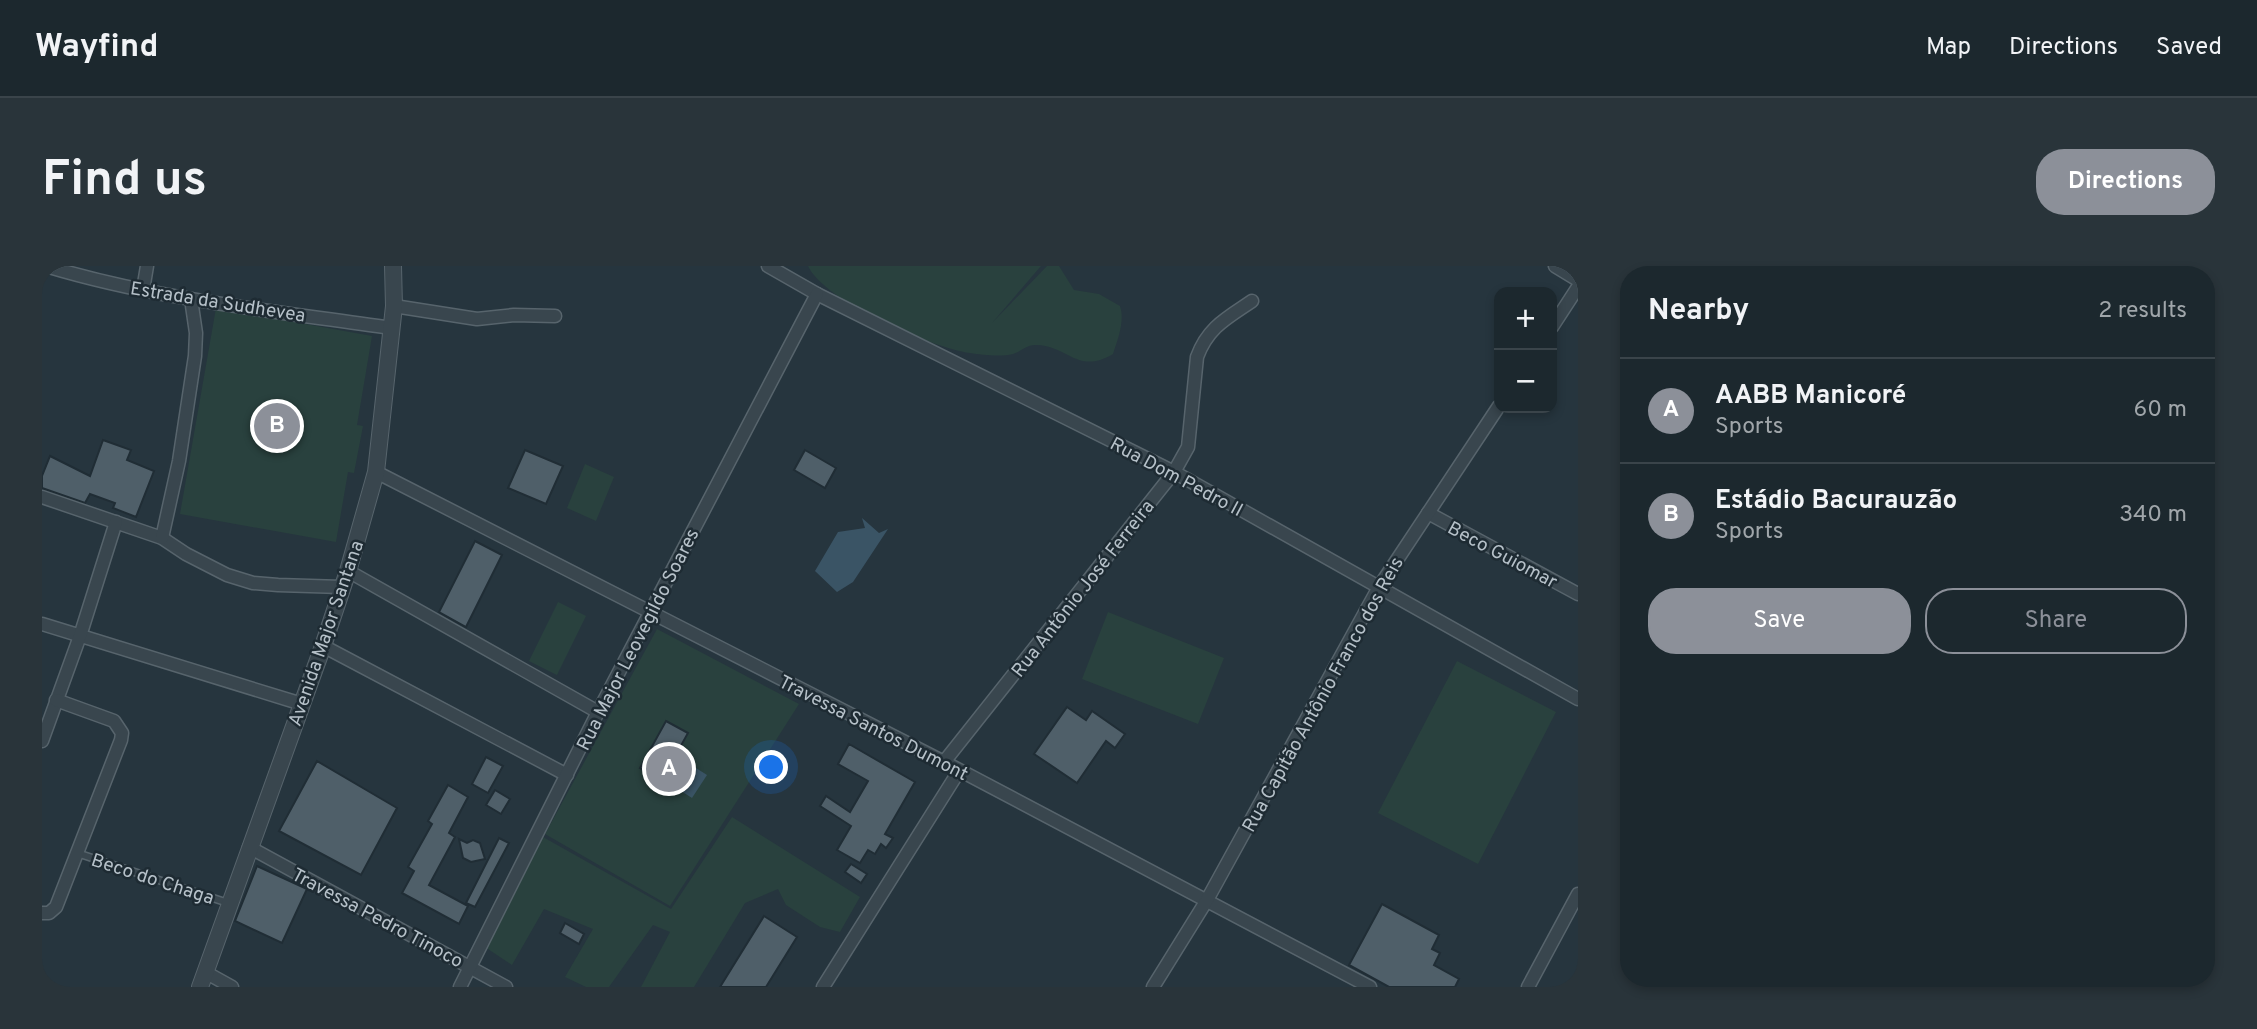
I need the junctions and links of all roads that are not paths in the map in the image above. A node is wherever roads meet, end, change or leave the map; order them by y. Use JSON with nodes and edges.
{"nodes":[{"id":1,"x":46,"y":266,"type":"edge"},
{"id":2,"x":147,"y":266,"type":"edge"},
{"id":3,"x":393,"y":266,"type":"edge"},
{"id":4,"x":1555,"y":266,"type":"edge"},
{"id":5,"x":774,"y":268,"type":"edge"},
{"id":6,"x":1578,"y":280,"type":"edge"},
{"id":7,"x":1578,"y":288,"type":"edge"},
{"id":8,"x":143,"y":290,"type":"junction"},
{"id":9,"x":817,"y":293,"type":"junction"},
{"id":10,"x":191,"y":299,"type":"junction"},
{"id":11,"x":1252,"y":301,"type":"dead end"},
{"id":12,"x":394,"y":306,"type":"junction"},
{"id":13,"x":555,"y":316,"type":"dead end"},
{"id":14,"x":1557,"y":320,"type":"edge"},
{"id":15,"x":391,"y":328,"type":"junction"},
{"id":16,"x":1494,"y":413,"type":"edge"},
{"id":17,"x":376,"y":472,"type":"junction"},
{"id":18,"x":1174,"y":472,"type":"junction"},
{"id":19,"x":42,"y":497,"type":"edge"},
{"id":20,"x":1428,"y":513,"type":"junction"},
{"id":21,"x":116,"y":522,"type":"junction"},
{"id":22,"x":162,"y":538,"type":"junction"},
{"id":23,"x":345,"y":579,"type":"junction"},
{"id":24,"x":1379,"y":587,"type":"junction"},
{"id":25,"x":1578,"y":594,"type":"edge"},
{"id":26,"x":651,"y":611,"type":"junction"},
{"id":27,"x":42,"y":624,"type":"edge"},
{"id":28,"x":80,"y":636,"type":"junction"},
{"id":29,"x":323,"y":646,"type":"junction"},
{"id":30,"x":1578,"y":699,"type":"edge"},
{"id":31,"x":56,"y":700,"type":"junction"},
{"id":32,"x":302,"y":704,"type":"junction"},
{"id":33,"x":598,"y":712,"type":"junction"},
{"id":34,"x":42,"y":741,"type":"edge"},
{"id":35,"x":944,"y":762,"type":"junction"},
{"id":36,"x":959,"y":771,"type":"junction"},
{"id":37,"x":567,"y":775,"type":"junction"},
{"id":38,"x":249,"y":847,"type":"junction"},
{"id":39,"x":76,"y":853,"type":"junction"},
{"id":40,"x":1578,"y":894,"type":"edge"},
{"id":41,"x":1207,"y":901,"type":"junction"},
{"id":42,"x":229,"y":904,"type":"junction"},
{"id":43,"x":42,"y":913,"type":"edge"},
{"id":44,"x":470,"y":967,"type":"junction"},
{"id":45,"x":203,"y":980,"type":"edge"},
{"id":46,"x":232,"y":987,"type":"edge"},
{"id":47,"x":460,"y":987,"type":"edge"},
{"id":48,"x":506,"y":987,"type":"edge"},
{"id":49,"x":823,"y":987,"type":"edge"},
{"id":50,"x":1153,"y":987,"type":"edge"},
{"id":51,"x":1370,"y":987,"type":"edge"},
{"id":52,"x":1528,"y":987,"type":"edge"}],
"edges":[{"from":1,"to":8,"type":"street","name":"Estrada da Sudhevea"},
{"from":2,"to":8,"type":"street"},
{"from":3,"to":12,"type":"street","name":"Avenida Major Santana"},
{"from":4,"to":6,"type":"street"},
{"from":5,"to":9,"type":"street","name":"Rua Dom Pedro II"},
{"from":7,"to":14,"type":"street"},
{"from":8,"to":10,"type":"street","name":"Estrada da Sudhevea"},
{"from":9,"to":18,"type":"street","name":"Rua Dom Pedro II"},
{"from":9,"to":26,"type":"street","name":"Rua Major Leovegildo Soares"},
{"from":10,"to":15,"type":"street","name":"Estrada da Sudhevea"},
{"from":10,"to":22,"type":"street"},
{"from":11,"to":18,"type":"street","name":"Rua Antônio José Ferreira"},
{"from":12,"to":13,"type":"street"},
{"from":12,"to":15,"type":"street","name":"Avenida Major Santana"},
{"from":15,"to":17,"type":"street","name":"Avenida Major Santana"},
{"from":16,"to":20,"type":"street","name":"Rua Capitão Antônio Franco dos Reis"},
{"from":17,"to":23,"type":"street","name":"Avenida Major Santana"},
{"from":17,"to":26,"type":"street","name":"Travessa Santos Dumont"},
{"from":18,"to":24,"type":"street","name":"Rua Dom Pedro II"},
{"from":18,"to":35,"type":"street","name":"Rua Antônio José Ferreira"},
{"from":19,"to":21,"type":"street"},
{"from":20,"to":24,"type":"street","name":"Rua Capitão Antônio Franco dos Reis"},
{"from":20,"to":25,"type":"street","name":"Beco Guiomar"},
{"from":21,"to":22,"type":"street"},
{"from":21,"to":28,"type":"street"},
{"from":22,"to":23,"type":"street"},
{"from":23,"to":29,"type":"street","name":"Avenida Major Santana"},
{"from":23,"to":33,"type":"street"},
{"from":24,"to":30,"type":"street","name":"Rua Dom Pedro II"},
{"from":24,"to":41,"type":"street","name":"Rua Capitão Antônio Franco dos Reis"},
{"from":26,"to":33,"type":"street","name":"Rua Major Leovegildo Soares"},
{"from":26,"to":35,"type":"street","name":"Travessa Santos Dumont"},
{"from":27,"to":28,"type":"street"},
{"from":28,"to":31,"type":"street"},
{"from":28,"to":32,"type":"street"},
{"from":29,"to":32,"type":"street","name":"Avenida Major Santana"},
{"from":29,"to":37,"type":"street"},
{"from":31,"to":34,"type":"street"},
{"from":31,"to":39,"type":"street"},
{"from":32,"to":38,"type":"street","name":"Avenida Major Santana"},
{"from":33,"to":37,"type":"street","name":"Rua Major Leovegildo Soares"},
{"from":35,"to":36,"type":"street","name":"Travessa Santos Dumont"},
{"from":36,"to":41,"type":"street","name":"Travessa Santos Dumont"},
{"from":36,"to":49,"type":"street"},
{"from":37,"to":44,"type":"street","name":"Rua Major Leovegildo Soares"},
{"from":38,"to":42,"type":"street","name":"Avenida Major Santana"},
{"from":38,"to":44,"type":"street","name":"Travessa Pedro Tinoco"},
{"from":39,"to":42,"type":"lane","name":"Beco do Chaga"},
{"from":39,"to":43,"type":"street"},
{"from":40,"to":52,"type":"street"},
{"from":41,"to":50,"type":"street","name":"Rua Capitão Antônio Franco dos Reis"},
{"from":41,"to":51,"type":"street","name":"Travessa Santos Dumont"},
{"from":42,"to":45,"type":"street","name":"Avenida Major Santana"},
{"from":44,"to":47,"type":"street","name":"Rua Major Leovegildo Soares"},
{"from":44,"to":48,"type":"street","name":"Travessa Pedro Tinoco"},
{"from":45,"to":46,"type":"street"}]}
